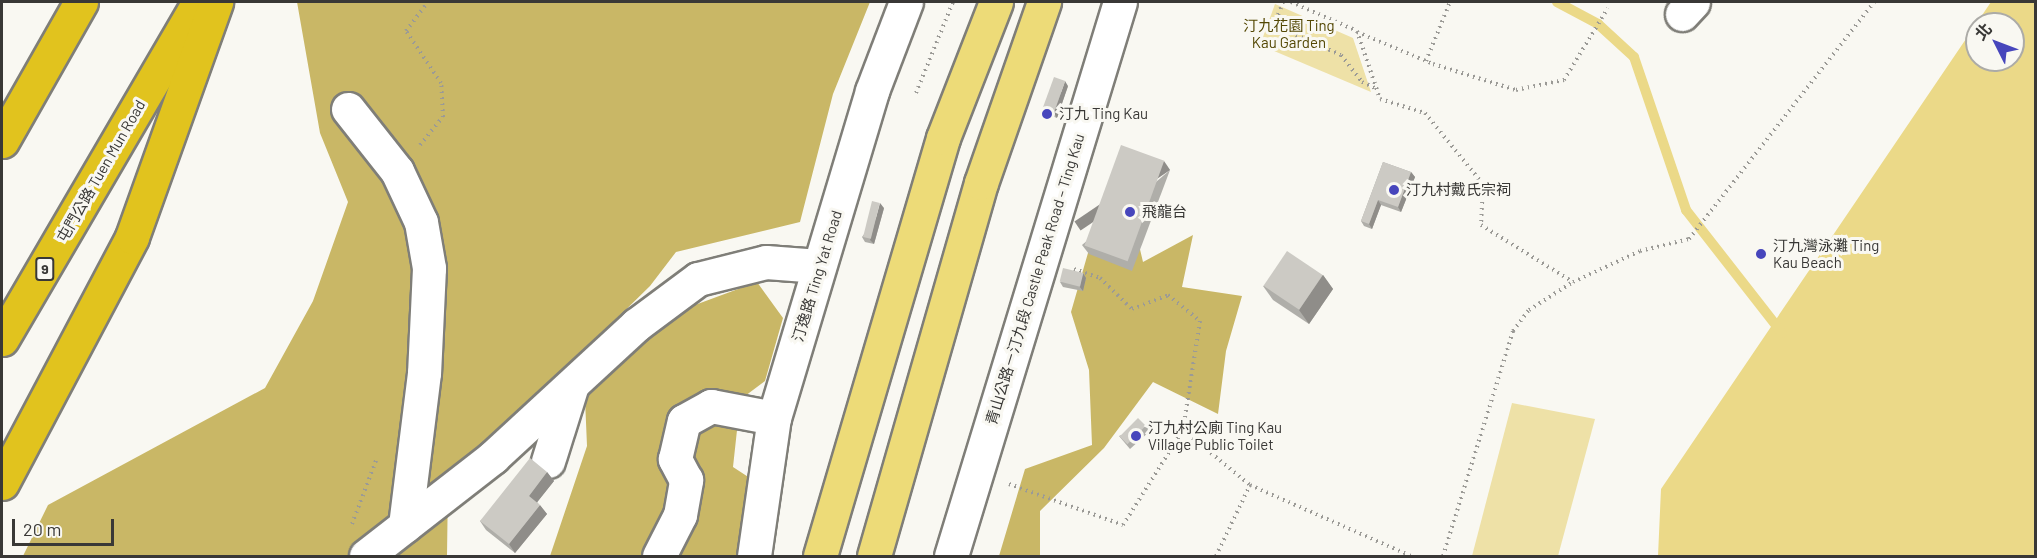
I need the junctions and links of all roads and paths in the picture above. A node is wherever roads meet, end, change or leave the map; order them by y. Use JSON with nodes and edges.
{"nodes":[{"id":1,"x":81,"y":2,"type":"edge"},
{"id":2,"x":199,"y":2,"type":"edge"},
{"id":3,"x":216,"y":2,"type":"edge"},
{"id":4,"x":906,"y":2,"type":"edge"},
{"id":5,"x":953,"y":2,"type":"edge"},
{"id":6,"x":996,"y":2,"type":"edge"},
{"id":7,"x":1044,"y":2,"type":"edge"},
{"id":8,"x":1120,"y":2,"type":"edge"},
{"id":9,"x":1283,"y":2,"type":"edge"},
{"id":10,"x":1291,"y":2,"type":"edge"},
{"id":11,"x":1450,"y":2,"type":"edge"},
{"id":12,"x":1874,"y":2,"type":"edge"},
{"id":13,"x":1608,"y":8,"type":"dead end"},
{"id":14,"x":1357,"y":32,"type":"junction"},
{"id":15,"x":1425,"y":61,"type":"junction"},
{"id":16,"x":1376,"y":88,"type":"junction"},
{"id":17,"x":916,"y":93,"type":"dead end"},
{"id":18,"x":348,"y":109,"type":"dead end"},
{"id":19,"x":2,"y":141,"type":"edge"},
{"id":20,"x":1062,"y":265,"type":"dead end"},
{"id":21,"x":819,"y":266,"type":"junction"},
{"id":22,"x":1573,"y":282,"type":"junction"},
{"id":23,"x":2,"y":339,"type":"edge"},
{"id":24,"x":573,"y":383,"type":"junction"},
{"id":25,"x":774,"y":418,"type":"junction"},
{"id":26,"x":1183,"y":430,"type":"junction"},
{"id":27,"x":548,"y":461,"type":"dead end"},
{"id":28,"x":997,"y":480,"type":"dead end"},
{"id":29,"x":2,"y":483,"type":"edge"},
{"id":30,"x":1250,"y":485,"type":"junction"},
{"id":31,"x":405,"y":526,"type":"junction"},
{"id":32,"x":366,"y":556,"type":"edge"},
{"id":33,"x":659,"y":556,"type":"edge"},
{"id":34,"x":754,"y":556,"type":"edge"},
{"id":35,"x":820,"y":556,"type":"edge"},
{"id":36,"x":874,"y":556,"type":"edge"},
{"id":37,"x":951,"y":556,"type":"edge"},
{"id":38,"x":1216,"y":556,"type":"edge"},
{"id":39,"x":1411,"y":556,"type":"edge"},
{"id":40,"x":1443,"y":556,"type":"edge"}],
"edges":[{"from":1,"to":19,"type":"highway"},
{"from":2,"to":23,"type":"highway","name":"屯門公路 Tuen Mun Road","number":"9"},
{"from":3,"to":29,"type":"highway"},
{"from":4,"to":21,"type":"street","name":"汀逸路 Ting Yat Road"},
{"from":5,"to":17,"type":"path"},
{"from":6,"to":35,"type":"main road"},
{"from":7,"to":36,"type":"main road"},
{"from":8,"to":37,"type":"street","name":"青山公路－汀九段 Castle Peak Road – Ting Kau"},
{"from":9,"to":16,"type":"path"},
{"from":10,"to":14,"type":"path"},
{"from":11,"to":15,"type":"path"},
{"from":12,"to":22,"type":"path"},
{"from":13,"to":15,"type":"path"},
{"from":14,"to":15,"type":"path"},
{"from":14,"to":16,"type":"path"},
{"from":16,"to":22,"type":"path"},
{"from":18,"to":31,"type":"street"},
{"from":20,"to":26,"type":"path"},
{"from":21,"to":24,"type":"street"},
{"from":21,"to":25,"type":"street","name":"汀逸路 Ting Yat Road"},
{"from":22,"to":40,"type":"path"},
{"from":24,"to":27,"type":"street"},
{"from":24,"to":31,"type":"street"},
{"from":25,"to":33,"type":"street"},
{"from":25,"to":34,"type":"street","name":"汀逸路 Ting Yat Road"},
{"from":26,"to":28,"type":"path"},
{"from":26,"to":30,"type":"path"},
{"from":30,"to":38,"type":"path"},
{"from":30,"to":39,"type":"path"},
{"from":31,"to":32,"type":"street"}]}
